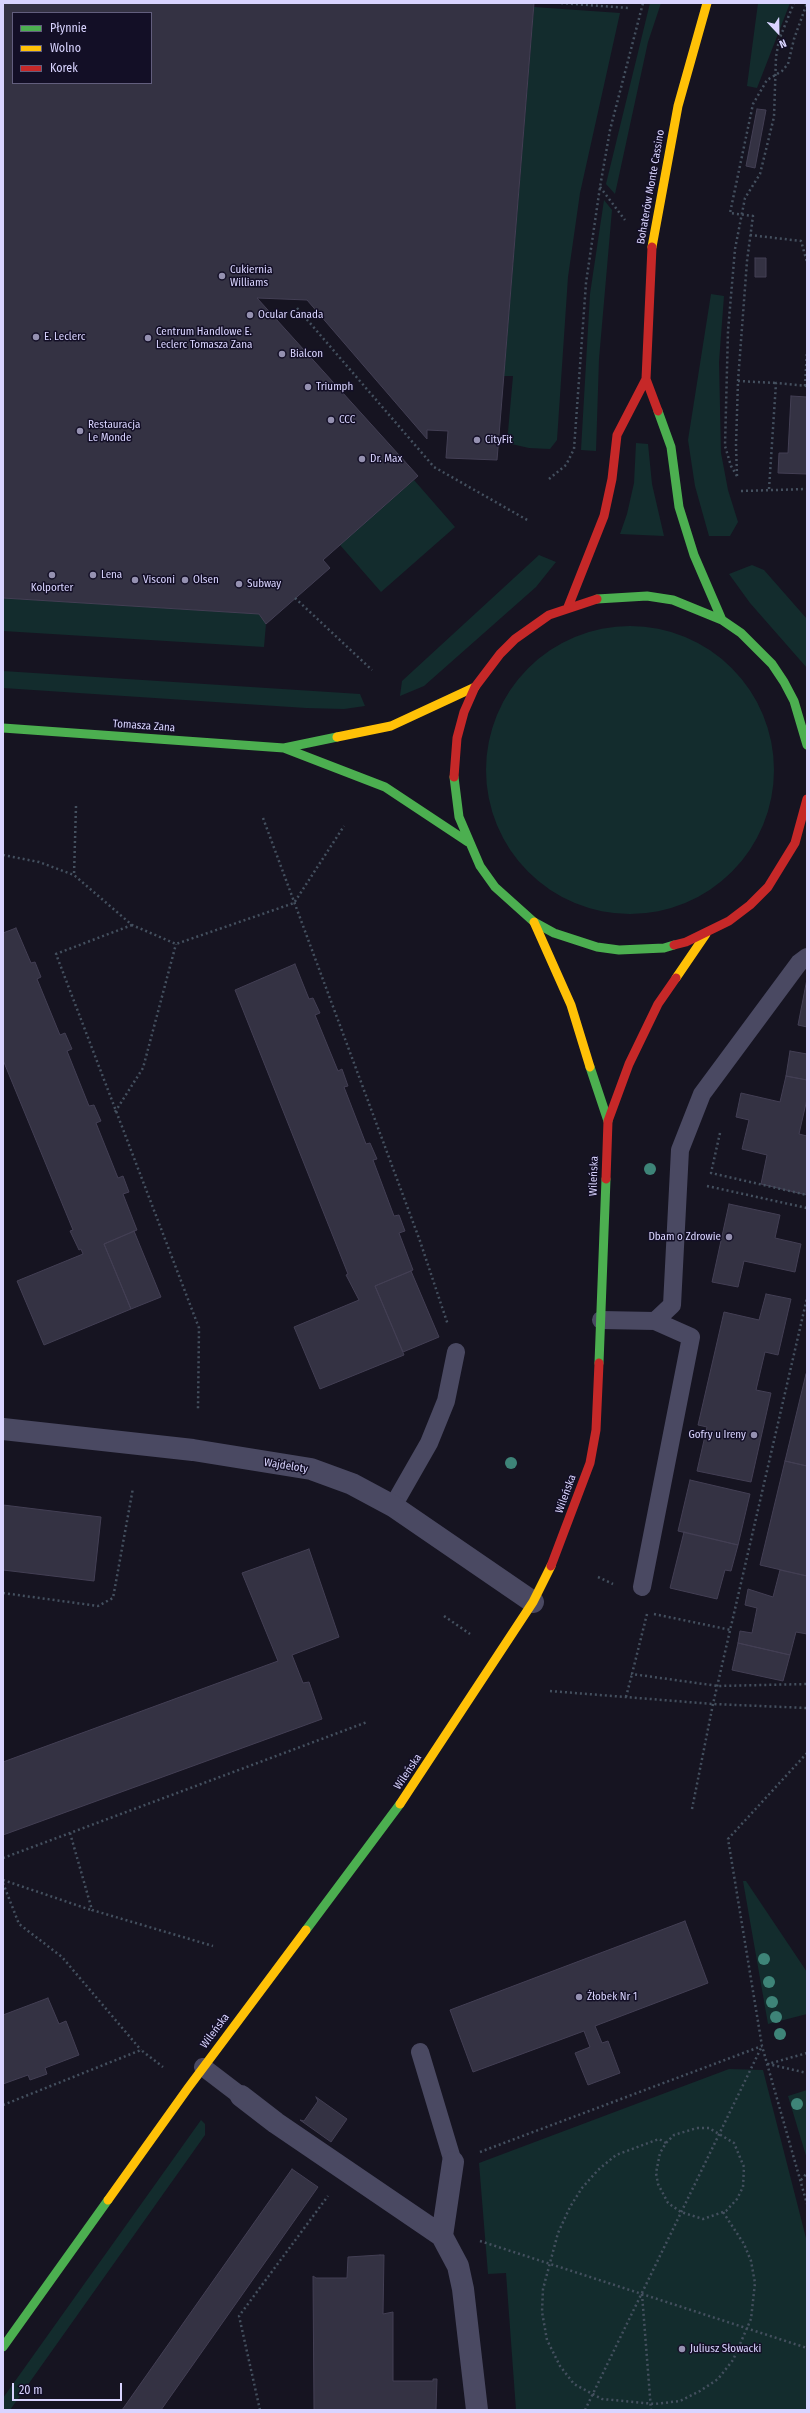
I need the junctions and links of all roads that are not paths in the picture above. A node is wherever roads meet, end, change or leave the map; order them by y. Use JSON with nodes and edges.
{"nodes":[{"id":1,"x":707,"y":3,"type":"edge"},
{"id":2,"x":646,"y":379,"type":"junction"},
{"id":3,"x":568,"y":607,"type":"junction"},
{"id":4,"x":722,"y":620,"type":"junction"},
{"id":5,"x":475,"y":688,"type":"junction"},
{"id":6,"x":794,"y":701,"type":"junction"},
{"id":7,"x":807,"y":711,"type":"edge"},
{"id":8,"x":3,"y":728,"type":"edge"},
{"id":9,"x":807,"y":745,"type":"edge"},
{"id":10,"x":284,"y":748,"type":"junction"},
{"id":11,"x":807,"y":799,"type":"edge"},
{"id":12,"x":468,"y":842,"type":"junction"},
{"id":13,"x":801,"y":854,"type":"dead end"},
{"id":14,"x":783,"y":865,"type":"junction"},
{"id":15,"x":534,"y":922,"type":"junction"},
{"id":16,"x":706,"y":934,"type":"junction"},
{"id":17,"x":807,"y":957,"type":"edge"},
{"id":18,"x":608,"y":1121,"type":"junction"},
{"id":19,"x":602,"y":1320,"type":"junction"},
{"id":20,"x":655,"y":1320,"type":"junction"},
{"id":21,"x":456,"y":1352,"type":"road end"},
{"id":22,"x":3,"y":1429,"type":"edge"},
{"id":23,"x":393,"y":1506,"type":"junction"},
{"id":24,"x":642,"y":1587,"type":"dead end"},
{"id":25,"x":533,"y":1602,"type":"junction"},
{"id":26,"x":420,"y":2052,"type":"dead end"},
{"id":27,"x":203,"y":2067,"type":"junction"},
{"id":28,"x":241,"y":2096,"type":"joint"},
{"id":29,"x":453,"y":2162,"type":"joint"},
{"id":30,"x":442,"y":2236,"type":"junction"},
{"id":31,"x":3,"y":2347,"type":"edge"},
{"id":32,"x":477,"y":2410,"type":"edge"}],
"edges":[{"from":1,"to":2,"type":"street","name":"Bohaterów Monte Cassino"},
{"from":2,"to":3,"type":"street","name":"Bohaterów Monte Cassino"},
{"from":2,"to":4,"type":"street","name":"Bohaterów Monte Cassino"},
{"from":3,"to":4,"type":"street"},
{"from":3,"to":5,"type":"street"},
{"from":4,"to":6,"type":"street"},
{"from":5,"to":10,"type":"street","name":"Tomasza Zana"},
{"from":5,"to":12,"type":"street"},
{"from":6,"to":7,"type":"street"},
{"from":6,"to":9,"type":"street"},
{"from":8,"to":10,"type":"street","name":"Tomasza Zana"},
{"from":10,"to":12,"type":"street","name":"Tomasza Zana"},
{"from":11,"to":14,"type":"street"},
{"from":12,"to":15,"type":"street"},
{"from":13,"to":14,"type":"street"},
{"from":14,"to":16,"type":"street"},
{"from":15,"to":16,"type":"street"},
{"from":15,"to":18,"type":"street","name":"Wileńska"},
{"from":16,"to":18,"type":"street","name":"Wileńska"},
{"from":17,"to":20,"type":"lane"},
{"from":18,"to":19,"type":"street","name":"Wileńska"},
{"from":19,"to":20,"type":"lane"},
{"from":19,"to":25,"type":"street","name":"Wileńska"},
{"from":20,"to":24,"type":"lane"},
{"from":21,"to":23,"type":"lane"},
{"from":22,"to":23,"type":"street","name":"Wajdeloty"},
{"from":23,"to":25,"type":"street","name":"Wajdeloty"},
{"from":25,"to":27,"type":"street","name":"Wileńska"},
{"from":26,"to":29,"type":"lane"},
{"from":27,"to":28,"type":"lane"},
{"from":27,"to":31,"type":"street","name":"Wileńska"},
{"from":28,"to":30,"type":"street"},
{"from":29,"to":30,"type":"street"},
{"from":30,"to":32,"type":"street"}]}
